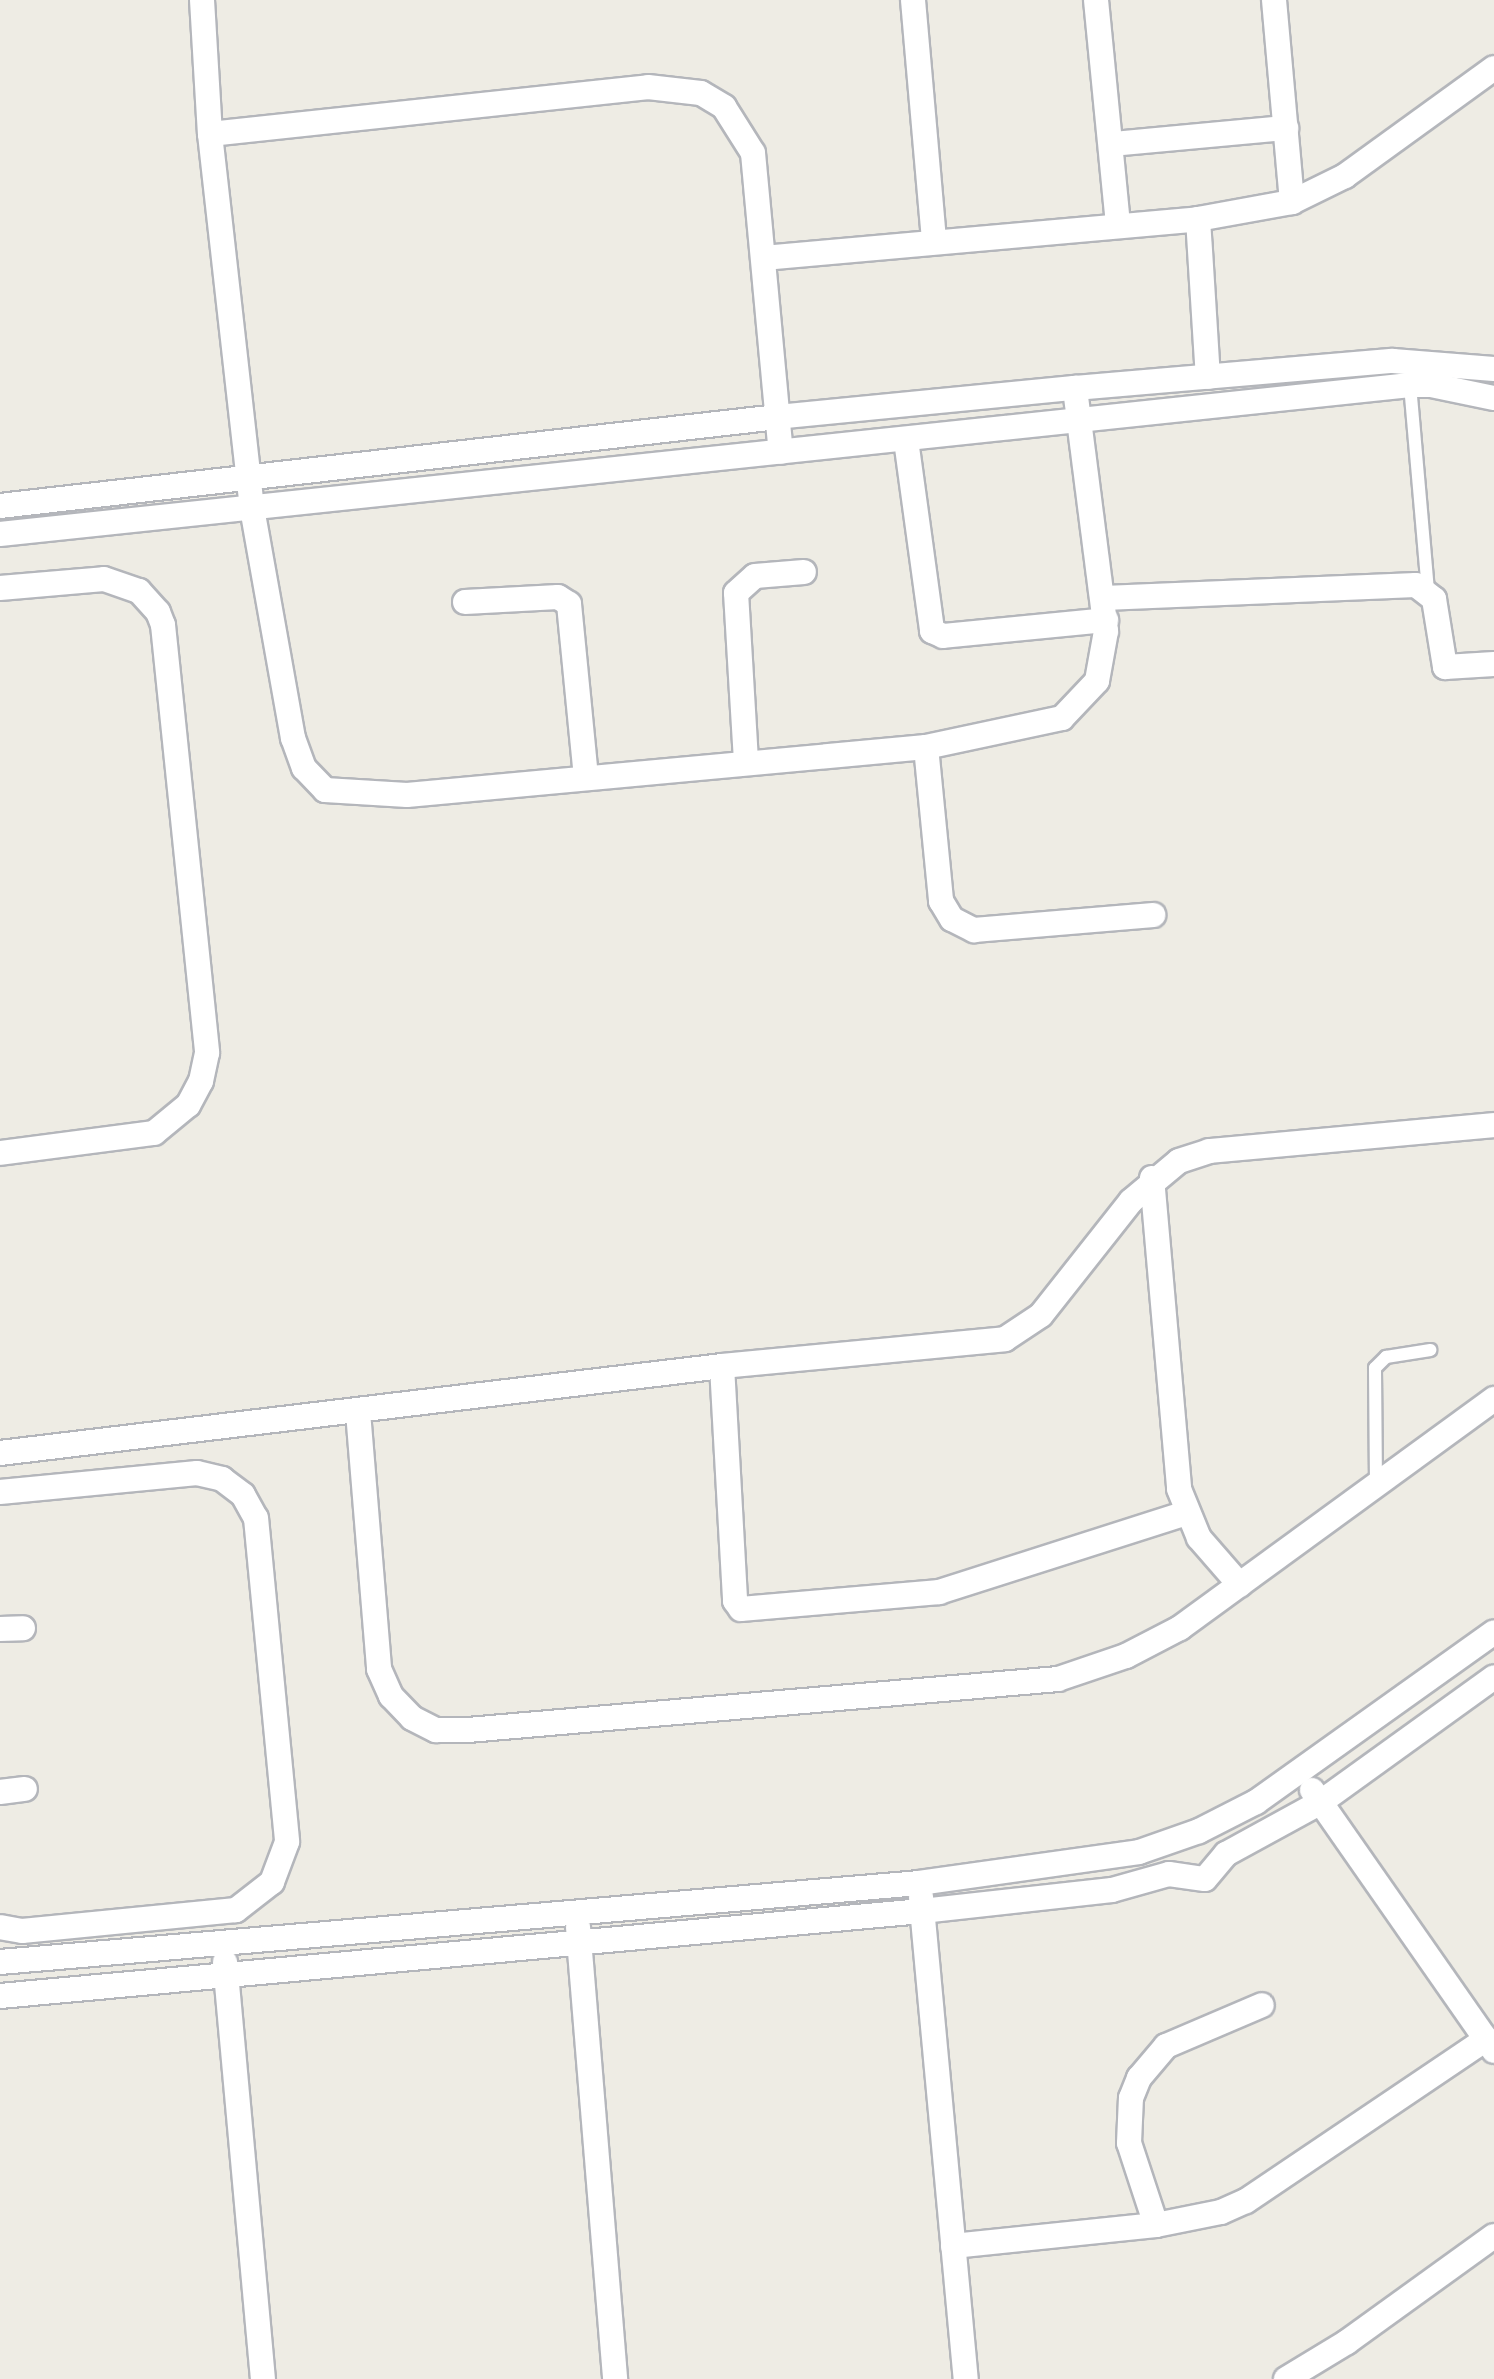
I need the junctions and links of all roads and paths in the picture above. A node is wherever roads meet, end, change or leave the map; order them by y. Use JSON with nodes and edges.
{"nodes":[{"id":1,"x":202,"y":0,"type":"edge"},
{"id":2,"x":913,"y":0,"type":"edge"},
{"id":3,"x":1096,"y":0,"type":"edge"},
{"id":4,"x":1274,"y":0,"type":"edge"},
{"id":5,"x":1494,"y":68,"type":"edge"},
{"id":6,"x":1286,"y":128,"type":"junction"},
{"id":7,"x":210,"y":134,"type":"junction"},
{"id":8,"x":1123,"y":143,"type":"dead end"},
{"id":9,"x":1292,"y":202,"type":"junction"},
{"id":10,"x":1198,"y":219,"type":"junction"},
{"id":11,"x":1118,"y":225,"type":"junction"},
{"id":12,"x":934,"y":242,"type":"junction"},
{"id":13,"x":764,"y":258,"type":"junction"},
{"id":14,"x":1494,"y":369,"type":"edge"},
{"id":15,"x":1208,"y":377,"type":"junction"},
{"id":16,"x":1410,"y":385,"type":"junction"},
{"id":17,"x":1075,"y":388,"type":"junction"},
{"id":18,"x":1494,"y":398,"type":"edge"},
{"id":19,"x":777,"y":417,"type":"junction"},
{"id":20,"x":1080,"y":424,"type":"junction"},
{"id":21,"x":906,"y":440,"type":"junction"},
{"id":22,"x":781,"y":452,"type":"junction"},
{"id":23,"x":248,"y":481,"type":"junction"},
{"id":24,"x":0,"y":506,"type":"edge"},
{"id":25,"x":252,"y":508,"type":"junction"},
{"id":26,"x":0,"y":534,"type":"edge"},
{"id":27,"x":804,"y":572,"type":"dead end"},
{"id":28,"x":0,"y":588,"type":"edge"},
{"id":29,"x":1428,"y":590,"type":"junction"},
{"id":30,"x":465,"y":602,"type":"dead end"},
{"id":31,"x":1105,"y":609,"type":"junction"},
{"id":32,"x":1494,"y":664,"type":"edge"},
{"id":33,"x":926,"y":747,"type":"junction"},
{"id":34,"x":746,"y":761,"type":"junction"},
{"id":35,"x":586,"y":777,"type":"junction"},
{"id":36,"x":1153,"y":915,"type":"dead end"},
{"id":37,"x":1494,"y":1125,"type":"edge"},
{"id":38,"x":0,"y":1153,"type":"edge"},
{"id":39,"x":1152,"y":1178,"type":"junction"},
{"id":40,"x":1430,"y":1350,"type":"dead end"},
{"id":41,"x":722,"y":1366,"type":"junction"},
{"id":42,"x":1494,"y":1399,"type":"edge"},
{"id":43,"x":358,"y":1412,"type":"junction"},
{"id":44,"x":0,"y":1453,"type":"edge"},
{"id":45,"x":1377,"y":1488,"type":"junction"},
{"id":46,"x":0,"y":1492,"type":"edge"},
{"id":47,"x":1187,"y":1513,"type":"junction"},
{"id":48,"x":1240,"y":1585,"type":"junction"},
{"id":49,"x":1494,"y":1632,"type":"edge"},
{"id":50,"x":1494,"y":1677,"type":"edge"},
{"id":51,"x":1301,"y":1773,"type":"junction"},
{"id":52,"x":25,"y":1789,"type":"dead end"},
{"id":53,"x":0,"y":1792,"type":"edge"},
{"id":54,"x":1321,"y":1802,"type":"junction"},
{"id":55,"x":919,"y":1883,"type":"junction"},
{"id":56,"x":922,"y":1911,"type":"junction"},
{"id":57,"x":576,"y":1912,"type":"junction"},
{"id":58,"x":0,"y":1927,"type":"edge"},
{"id":59,"x":580,"y":1943,"type":"junction"},
{"id":60,"x":223,"y":1944,"type":"junction"},
{"id":61,"x":0,"y":1962,"type":"edge"},
{"id":62,"x":226,"y":1976,"type":"junction"},
{"id":63,"x":0,"y":1996,"type":"edge"},
{"id":64,"x":1262,"y":2005,"type":"dead end"},
{"id":65,"x":1490,"y":2045,"type":"edge"},
{"id":66,"x":1156,"y":2225,"type":"junction"},
{"id":67,"x":1494,"y":2236,"type":"edge"},
{"id":68,"x":953,"y":2246,"type":"junction"},
{"id":69,"x":263,"y":2379,"type":"edge"},
{"id":70,"x":615,"y":2379,"type":"edge"},
{"id":71,"x":966,"y":2379,"type":"edge"},
{"id":72,"x":1286,"y":2379,"type":"edge"}],
"edges":[{"from":1,"to":7,"type":"street"},
{"from":2,"to":12,"type":"street"},
{"from":3,"to":11,"type":"street"},
{"from":4,"to":6,"type":"street"},
{"from":5,"to":9,"type":"street"},
{"from":6,"to":8,"type":"street"},
{"from":6,"to":9,"type":"street"},
{"from":7,"to":13,"type":"street"},
{"from":7,"to":23,"type":"street"},
{"from":9,"to":10,"type":"street"},
{"from":10,"to":11,"type":"street"},
{"from":10,"to":15,"type":"street"},
{"from":11,"to":12,"type":"street"},
{"from":12,"to":13,"type":"street"},
{"from":13,"to":19,"type":"street"},
{"from":14,"to":15,"type":"street"},
{"from":15,"to":17,"type":"street"},
{"from":16,"to":18,"type":"street"},
{"from":16,"to":20,"type":"street"},
{"from":16,"to":29,"type":"lane"},
{"from":17,"to":19,"type":"street"},
{"from":17,"to":20,"type":"street"},
{"from":19,"to":22,"type":"street"},
{"from":19,"to":23,"type":"street"},
{"from":20,"to":21,"type":"street"},
{"from":20,"to":31,"type":"street"},
{"from":21,"to":22,"type":"street"},
{"from":21,"to":31,"type":"street"},
{"from":22,"to":25,"type":"street"},
{"from":23,"to":24,"type":"street"},
{"from":23,"to":25,"type":"street"},
{"from":25,"to":26,"type":"street"},
{"from":25,"to":35,"type":"street"},
{"from":27,"to":34,"type":"street"},
{"from":28,"to":38,"type":"street"},
{"from":29,"to":31,"type":"street"},
{"from":29,"to":32,"type":"street"},
{"from":30,"to":35,"type":"street"},
{"from":31,"to":33,"type":"street"},
{"from":33,"to":34,"type":"street"},
{"from":33,"to":36,"type":"street"},
{"from":34,"to":35,"type":"street"},
{"from":37,"to":39,"type":"street"},
{"from":39,"to":41,"type":"street"},
{"from":39,"to":47,"type":"street"},
{"from":40,"to":45,"type":"lane"},
{"from":41,"to":43,"type":"street"},
{"from":41,"to":47,"type":"street"},
{"from":42,"to":45,"type":"street"},
{"from":43,"to":44,"type":"street"},
{"from":43,"to":48,"type":"street"},
{"from":45,"to":48,"type":"street"},
{"from":46,"to":58,"type":"street"},
{"from":47,"to":48,"type":"street"},
{"from":49,"to":51,"type":"street"},
{"from":50,"to":54,"type":"street"},
{"from":51,"to":54,"type":"street"},
{"from":51,"to":55,"type":"street"},
{"from":52,"to":53,"type":"street"},
{"from":54,"to":56,"type":"street"},
{"from":54,"to":65,"type":"street"},
{"from":55,"to":56,"type":"street"},
{"from":55,"to":57,"type":"street"},
{"from":56,"to":59,"type":"street"},
{"from":56,"to":68,"type":"street"},
{"from":57,"to":59,"type":"street"},
{"from":57,"to":60,"type":"street"},
{"from":59,"to":62,"type":"street"},
{"from":59,"to":70,"type":"street"},
{"from":60,"to":61,"type":"street"},
{"from":60,"to":62,"type":"street"},
{"from":62,"to":63,"type":"street"},
{"from":62,"to":69,"type":"street"},
{"from":64,"to":66,"type":"street"},
{"from":65,"to":66,"type":"street"},
{"from":66,"to":68,"type":"street"},
{"from":67,"to":72,"type":"street"},
{"from":68,"to":71,"type":"street"}]}
